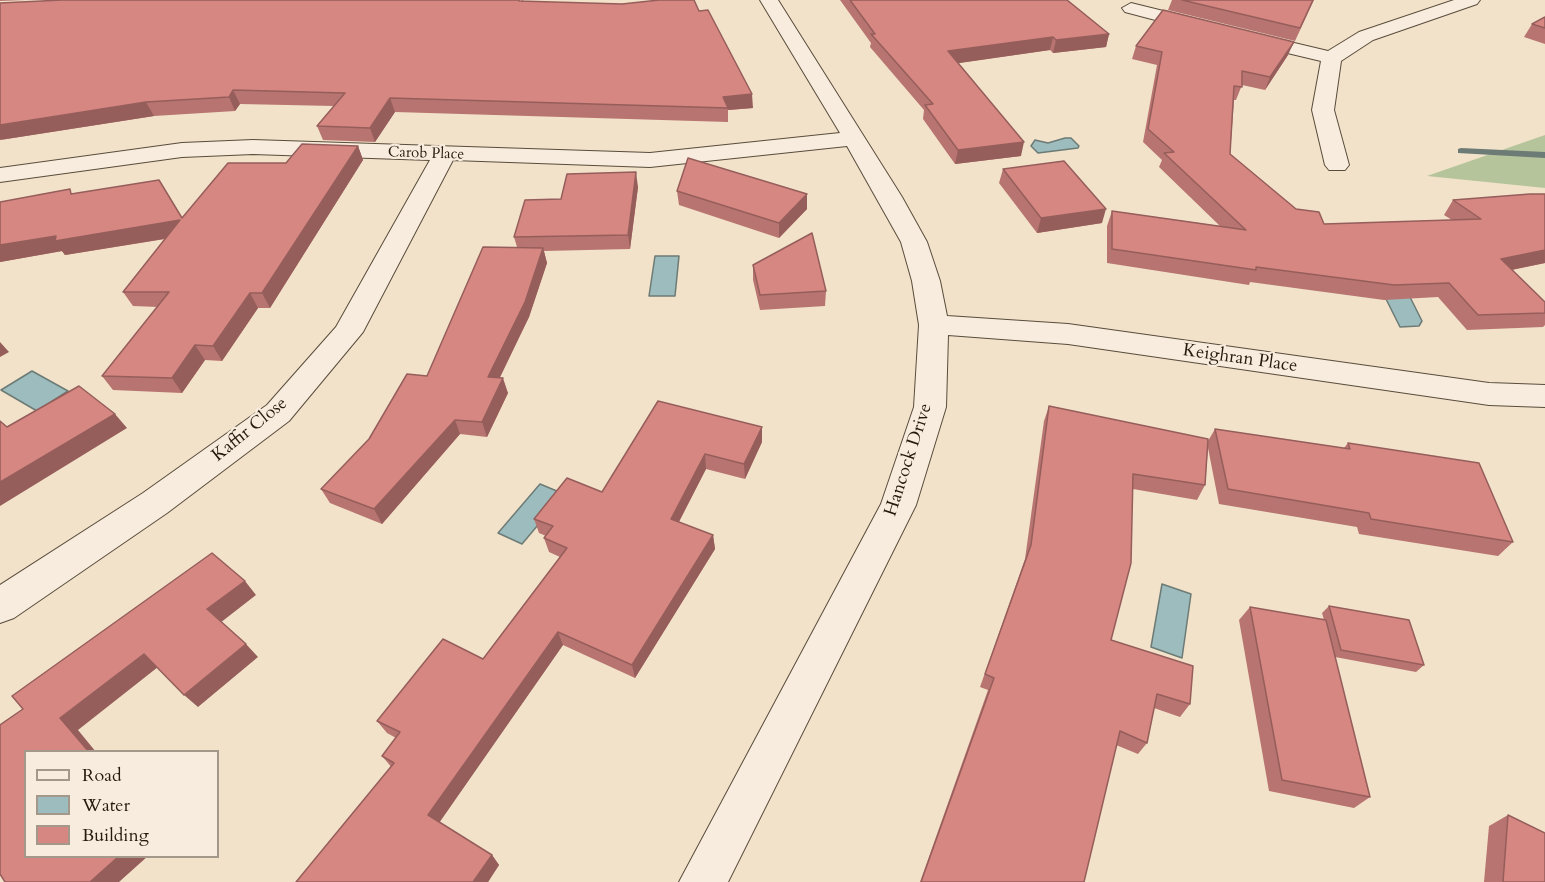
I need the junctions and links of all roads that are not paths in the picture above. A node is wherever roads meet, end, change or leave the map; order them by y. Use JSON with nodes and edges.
{"nodes":[{"id":1,"x":769,"y":0,"type":"edge"},
{"id":2,"x":1471,"y":0,"type":"edge"},
{"id":3,"x":1131,"y":8,"type":"dead end"},
{"id":4,"x":1331,"y":58,"type":"junction"},
{"id":5,"x":852,"y":139,"type":"junction"},
{"id":6,"x":444,"y":155,"type":"junction"},
{"id":7,"x":1337,"y":165,"type":"dead end"},
{"id":8,"x":0,"y":175,"type":"edge"},
{"id":9,"x":934,"y":325,"type":"junction"},
{"id":10,"x":1545,"y":396,"type":"edge"},
{"id":11,"x":0,"y":606,"type":"edge"},
{"id":12,"x":703,"y":882,"type":"edge"}],
"edges":[{"from":1,"to":5,"type":"street","name":"Hancock Drive"},
{"from":2,"to":4,"type":"street"},
{"from":3,"to":4,"type":"street"},
{"from":4,"to":7,"type":"street"},
{"from":5,"to":6,"type":"street","name":"Carob Place"},
{"from":5,"to":9,"type":"street","name":"Hancock Drive"},
{"from":6,"to":8,"type":"street","name":"Carob Place"},
{"from":6,"to":11,"type":"street","name":"Kaffir Close"},
{"from":9,"to":10,"type":"street","name":"Keighran Place"},
{"from":9,"to":12,"type":"street","name":"Hancock Drive"}]}
